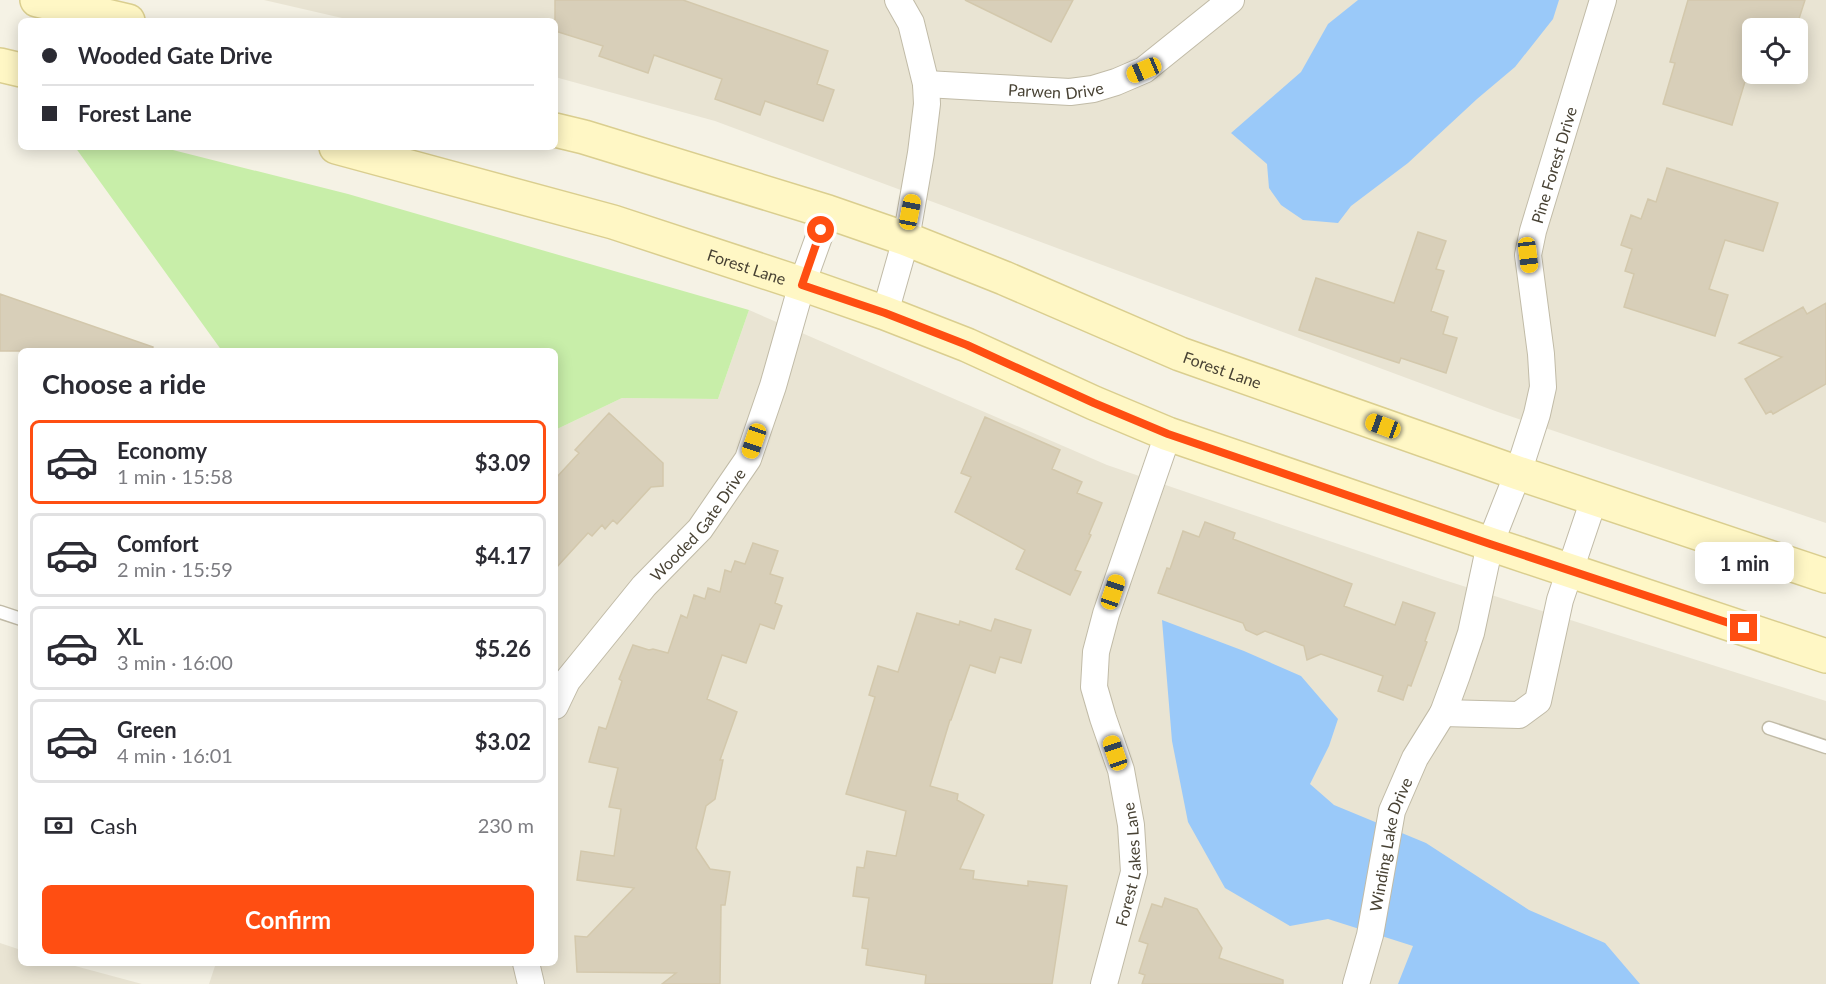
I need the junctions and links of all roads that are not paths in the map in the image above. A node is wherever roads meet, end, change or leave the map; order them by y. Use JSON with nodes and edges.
{"nodes":[{"id":1,"x":37,"y":0,"type":"edge"},
{"id":2,"x":898,"y":0,"type":"edge"},
{"id":3,"x":1231,"y":0,"type":"edge"},
{"id":4,"x":1603,"y":0,"type":"edge"},
{"id":5,"x":115,"y":18,"type":"edge"},
{"id":6,"x":0,"y":65,"type":"edge"},
{"id":7,"x":18,"y":69,"type":"edge"},
{"id":8,"x":926,"y":84,"type":"junction"},
{"id":9,"x":558,"y":131,"type":"edge"},
{"id":10,"x":347,"y":150,"type":"edge"},
{"id":11,"x":828,"y":212,"type":"junction"},
{"id":12,"x":906,"y":239,"type":"junction"},
{"id":13,"x":802,"y":285,"type":"junction"},
{"id":14,"x":885,"y":313,"type":"junction"},
{"id":15,"x":1168,"y":434,"type":"junction"},
{"id":16,"x":1518,"y":473,"type":"junction"},
{"id":17,"x":1594,"y":499,"type":"junction"},
{"id":18,"x":1490,"y":544,"type":"junction"},
{"id":19,"x":1569,"y":570,"type":"junction"},
{"id":20,"x":1826,"y":576,"type":"edge"},
{"id":21,"x":0,"y":612,"type":"edge"},
{"id":22,"x":18,"y":618,"type":"edge"},
{"id":23,"x":1826,"y":656,"type":"edge"},
{"id":24,"x":558,"y":700,"type":"edge"},
{"id":25,"x":1443,"y":713,"type":"junction"},
{"id":26,"x":1769,"y":728,"type":"dead end"},
{"id":27,"x":1826,"y":747,"type":"edge"},
{"id":28,"x":527,"y":966,"type":"edge"},
{"id":29,"x":531,"y":984,"type":"edge"},
{"id":30,"x":1104,"y":984,"type":"edge"},
{"id":31,"x":1356,"y":984,"type":"edge"}],
"edges":[{"from":1,"to":5,"type":"main road"},
{"from":2,"to":8,"type":"street"},
{"from":3,"to":8,"type":"street","name":"Parwen Drive"},
{"from":4,"to":16,"type":"street","name":"Pine Forest Drive"},
{"from":6,"to":7,"type":"main road"},
{"from":8,"to":12,"type":"street"},
{"from":9,"to":11,"type":"main road","name":"Forest Lane"},
{"from":10,"to":13,"type":"main road","name":"Forest Lane"},
{"from":11,"to":12,"type":"main road","name":"Forest Lane"},
{"from":11,"to":13,"type":"street","name":"Wooded Gate Drive"},
{"from":12,"to":14,"type":"street"},
{"from":12,"to":16,"type":"main road","name":"Forest Lane"},
{"from":13,"to":14,"type":"main road","name":"Forest Lane"},
{"from":13,"to":24,"type":"street","name":"Wooded Gate Drive"},
{"from":14,"to":15,"type":"main road","name":"Forest Lane"},
{"from":15,"to":18,"type":"main road","name":"Forest Lane"},
{"from":15,"to":30,"type":"street","name":"Forest Lakes Lane"},
{"from":16,"to":17,"type":"main road","name":"Forest Lane"},
{"from":16,"to":18,"type":"street","name":"Winding Lake Drive"},
{"from":17,"to":19,"type":"street"},
{"from":17,"to":20,"type":"main road","name":"Forest Lane"},
{"from":18,"to":19,"type":"main road","name":"Forest Lane"},
{"from":18,"to":25,"type":"street","name":"Winding Lake Drive"},
{"from":19,"to":23,"type":"main road","name":"Forest Lane"},
{"from":19,"to":25,"type":"street"},
{"from":21,"to":22,"type":"lane"},
{"from":25,"to":31,"type":"street","name":"Winding Lake Drive"},
{"from":26,"to":27,"type":"lane"},
{"from":28,"to":29,"type":"street"}]}
